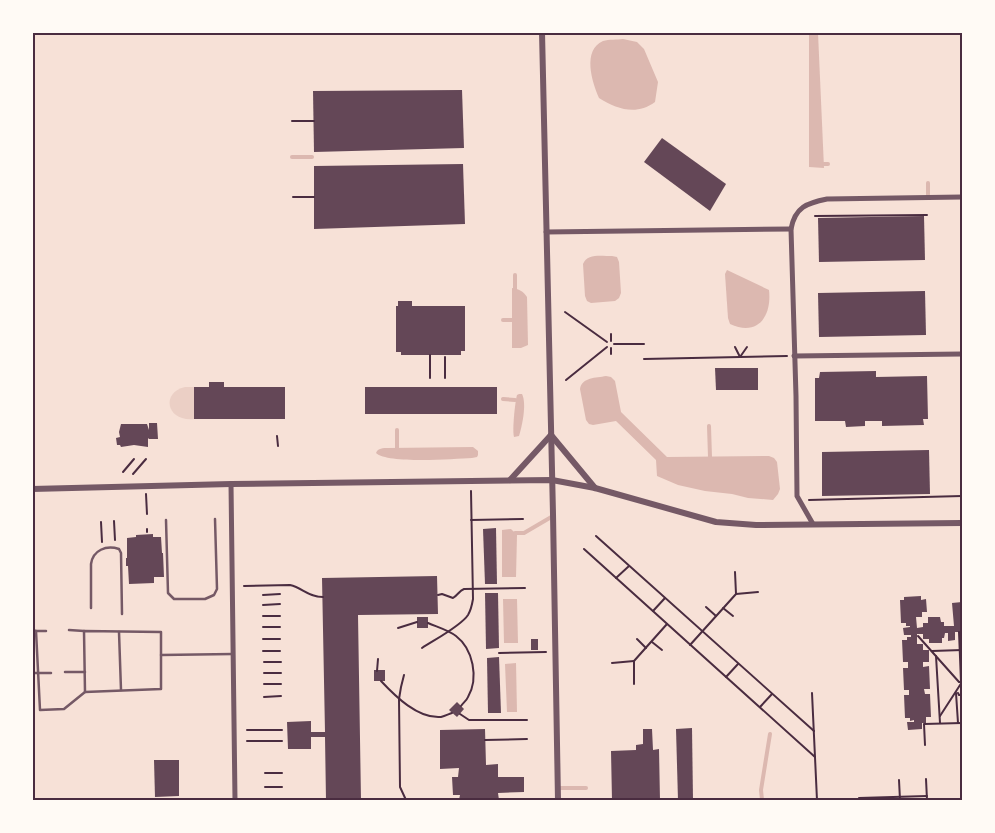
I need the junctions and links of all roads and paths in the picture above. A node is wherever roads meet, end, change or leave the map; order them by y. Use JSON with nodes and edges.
{"nodes":[{"id":1,"x":542,"y":32,"type":"edge"},
{"id":2,"x":292,"y":121,"type":"dead end"},
{"id":3,"x":314,"y":121,"type":"dead end"},
{"id":4,"x":293,"y":197,"type":"dead end"},
{"id":5,"x":314,"y":197,"type":"dead end"},
{"id":6,"x":962,"y":197,"type":"edge"},
{"id":7,"x":927,"y":215,"type":"dead end"},
{"id":8,"x":815,"y":216,"type":"dead end"},
{"id":9,"x":790,"y":230,"type":"junction"},
{"id":10,"x":546,"y":232,"type":"junction"},
{"id":11,"x":565,"y":312,"type":"dead end"},
{"id":12,"x":611,"y":334,"type":"dead end"},
{"id":13,"x":614,"y":344,"type":"dead end"},
{"id":14,"x":644,"y":344,"type":"dead end"},
{"id":15,"x":607,"y":347,"type":"dead end"},
{"id":16,"x":735,"y":347,"type":"dead end"},
{"id":17,"x":747,"y":347,"type":"dead end"},
{"id":18,"x":611,"y":348,"type":"dead end"},
{"id":19,"x":611,"y":354,"type":"dead end"},
{"id":20,"x":962,"y":354,"type":"edge"},
{"id":21,"x":430,"y":355,"type":"dead end"},
{"id":22,"x":794,"y":356,"type":"junction"},
{"id":23,"x":445,"y":357,"type":"dead end"},
{"id":24,"x":740,"y":357,"type":"junction"},
{"id":25,"x":644,"y":359,"type":"dead end"},
{"id":26,"x":430,"y":378,"type":"dead end"},
{"id":27,"x":445,"y":378,"type":"dead end"},
{"id":28,"x":566,"y":380,"type":"dead end"},
{"id":29,"x":551,"y":435,"type":"junction"},
{"id":30,"x":278,"y":436,"type":"dead end"},
{"id":31,"x":278,"y":446,"type":"dead end"},
{"id":32,"x":134,"y":460,"type":"dead end"},
{"id":33,"x":146,"y":460,"type":"dead end"},
{"id":34,"x":123,"y":472,"type":"dead end"},
{"id":35,"x":133,"y":474,"type":"dead end"},
{"id":36,"x":510,"y":480,"type":"junction"},
{"id":37,"x":552,"y":480,"type":"junction"},
{"id":38,"x":471,"y":481,"type":"junction"},
{"id":39,"x":231,"y":484,"type":"junction"},
{"id":40,"x":146,"y":486,"type":"junction"},
{"id":41,"x":595,"y":488,"type":"junction"},
{"id":42,"x":32,"y":489,"type":"edge"},
{"id":43,"x":962,"y":496,"type":"edge"},
{"id":44,"x":820,"y":500,"type":"dead end"},
{"id":45,"x":147,"y":514,"type":"dead end"},
{"id":46,"x":215,"y":519,"type":"dead end"},
{"id":47,"x":523,"y":519,"type":"dead end"},
{"id":48,"x":166,"y":520,"type":"dead end"},
{"id":49,"x":471,"y":520,"type":"junction"},
{"id":50,"x":114,"y":521,"type":"dead end"},
{"id":51,"x":101,"y":522,"type":"dead end"},
{"id":52,"x":962,"y":523,"type":"edge"},
{"id":53,"x":813,"y":524,"type":"junction"},
{"id":54,"x":596,"y":536,"type":"dead end"},
{"id":55,"x":115,"y":542,"type":"dead end"},
{"id":56,"x":102,"y":543,"type":"dead end"},
{"id":57,"x":584,"y":549,"type":"dead end"},
{"id":58,"x":629,"y":565,"type":"junction"},
{"id":59,"x":736,"y":572,"type":"dead end"},
{"id":60,"x":616,"y":578,"type":"junction"},
{"id":61,"x":244,"y":586,"type":"dead end"},
{"id":62,"x":524,"y":588,"type":"dead end"},
{"id":63,"x":472,"y":589,"type":"junction"},
{"id":64,"x":758,"y":592,"type":"dead end"},
{"id":65,"x":280,"y":594,"type":"dead end"},
{"id":66,"x":736,"y":594,"type":"junction"},
{"id":67,"x":263,"y":595,"type":"dead end"},
{"id":68,"x":438,"y":595,"type":"dead end"},
{"id":69,"x":323,"y":597,"type":"dead end"},
{"id":70,"x":665,"y":598,"type":"junction"},
{"id":71,"x":280,"y":604,"type":"dead end"},
{"id":72,"x":263,"y":605,"type":"dead end"},
{"id":73,"x":706,"y":607,"type":"dead end"},
{"id":74,"x":91,"y":608,"type":"dead end"},
{"id":75,"x":723,"y":608,"type":"junction"},
{"id":76,"x":653,"y":612,"type":"junction"},
{"id":77,"x":122,"y":614,"type":"dead end"},
{"id":78,"x":263,"y":616,"type":"dead end"},
{"id":79,"x":280,"y":616,"type":"dead end"},
{"id":80,"x":716,"y":616,"type":"junction"},
{"id":81,"x":733,"y":616,"type":"dead end"},
{"id":82,"x":417,"y":622,"type":"dead end"},
{"id":83,"x":428,"y":623,"type":"dead end"},
{"id":84,"x":668,"y":624,"type":"junction"},
{"id":85,"x":280,"y":626,"type":"dead end"},
{"id":86,"x":263,"y":627,"type":"dead end"},
{"id":87,"x":398,"y":628,"type":"dead end"},
{"id":88,"x":34,"y":630,"type":"edge"},
{"id":89,"x":68,"y":630,"type":"dead end"},
{"id":90,"x":46,"y":631,"type":"dead end"},
{"id":91,"x":84,"y":631,"type":"junction"},
{"id":92,"x":702,"y":631,"type":"junction"},
{"id":93,"x":120,"y":632,"type":"junction"},
{"id":94,"x":448,"y":632,"type":"junction"},
{"id":95,"x":959,"y":632,"type":"dead end"},
{"id":96,"x":918,"y":636,"type":"dead end"},
{"id":97,"x":263,"y":639,"type":"dead end"},
{"id":98,"x":280,"y":639,"type":"dead end"},
{"id":99,"x":637,"y":640,"type":"dead end"},
{"id":100,"x":652,"y":641,"type":"junction"},
{"id":101,"x":690,"y":645,"type":"junction"},
{"id":102,"x":422,"y":648,"type":"dead end"},
{"id":103,"x":646,"y":648,"type":"junction"},
{"id":104,"x":662,"y":650,"type":"dead end"},
{"id":105,"x":961,"y":650,"type":"edge"},
{"id":106,"x":264,"y":651,"type":"dead end"},
{"id":107,"x":280,"y":651,"type":"dead end"},
{"id":108,"x":932,"y":651,"type":"junction"},
{"id":109,"x":556,"y":652,"type":"junction"},
{"id":110,"x":499,"y":653,"type":"dead end"},
{"id":111,"x":161,"y":654,"type":"junction"},
{"id":112,"x":233,"y":654,"type":"junction"},
{"id":113,"x":936,"y":656,"type":"junction"},
{"id":114,"x":378,"y":659,"type":"dead end"},
{"id":115,"x":264,"y":662,"type":"dead end"},
{"id":116,"x":281,"y":662,"type":"dead end"},
{"id":117,"x":634,"y":662,"type":"junction"},
{"id":118,"x":612,"y":663,"type":"dead end"},
{"id":119,"x":739,"y":663,"type":"junction"},
{"id":120,"x":377,"y":671,"type":"dead end"},
{"id":121,"x":65,"y":672,"type":"dead end"},
{"id":122,"x":84,"y":672,"type":"junction"},
{"id":123,"x":32,"y":673,"type":"edge"},
{"id":124,"x":39,"y":673,"type":"junction"},
{"id":125,"x":51,"y":673,"type":"dead end"},
{"id":126,"x":264,"y":673,"type":"dead end"},
{"id":127,"x":281,"y":673,"type":"dead end"},
{"id":128,"x":404,"y":675,"type":"dead end"},
{"id":129,"x":726,"y":677,"type":"junction"},
{"id":130,"x":381,"y":681,"type":"dead end"},
{"id":131,"x":962,"y":682,"type":"edge"},
{"id":132,"x":264,"y":684,"type":"dead end"},
{"id":133,"x":281,"y":684,"type":"dead end"},
{"id":134,"x":634,"y":684,"type":"dead end"},
{"id":135,"x":121,"y":690,"type":"junction"},
{"id":136,"x":956,"y":691,"type":"junction"},
{"id":137,"x":85,"y":692,"type":"junction"},
{"id":138,"x":772,"y":693,"type":"junction"},
{"id":139,"x":812,"y":693,"type":"dead end"},
{"id":140,"x":962,"y":695,"type":"edge"},
{"id":141,"x":281,"y":696,"type":"dead end"},
{"id":142,"x":264,"y":697,"type":"dead end"},
{"id":143,"x":399,"y":699,"type":"junction"},
{"id":144,"x":461,"y":706,"type":"dead end"},
{"id":145,"x":760,"y":707,"type":"junction"},
{"id":146,"x":452,"y":713,"type":"dead end"},
{"id":147,"x":460,"y":714,"type":"dead end"},
{"id":148,"x":939,"y":718,"type":"junction"},
{"id":149,"x":527,"y":720,"type":"dead end"},
{"id":150,"x":962,"y":722,"type":"edge"},
{"id":151,"x":958,"y":723,"type":"junction"},
{"id":152,"x":940,"y":724,"type":"junction"},
{"id":153,"x":247,"y":730,"type":"dead end"},
{"id":154,"x":282,"y":730,"type":"dead end"},
{"id":155,"x":814,"y":731,"type":"junction"},
{"id":156,"x":527,"y":739,"type":"dead end"},
{"id":157,"x":485,"y":740,"type":"dead end"},
{"id":158,"x":282,"y":741,"type":"dead end"},
{"id":159,"x":247,"y":742,"type":"dead end"},
{"id":160,"x":925,"y":745,"type":"dead end"},
{"id":161,"x":815,"y":757,"type":"junction"},
{"id":162,"x":265,"y":773,"type":"dead end"},
{"id":163,"x":282,"y":773,"type":"dead end"},
{"id":164,"x":926,"y":779,"type":"dead end"},
{"id":165,"x":899,"y":780,"type":"dead end"},
{"id":166,"x":265,"y":787,"type":"dead end"},
{"id":167,"x":282,"y":787,"type":"dead end"},
{"id":168,"x":927,"y":796,"type":"junction"},
{"id":169,"x":899,"y":797,"type":"junction"},
{"id":170,"x":881,"y":799,"type":"edge"},
{"id":171,"x":235,"y":800,"type":"edge"},
{"id":172,"x":265,"y":800,"type":"edge"},
{"id":173,"x":283,"y":800,"type":"edge"},
{"id":174,"x":406,"y":800,"type":"edge"},
{"id":175,"x":558,"y":800,"type":"edge"},
{"id":176,"x":817,"y":800,"type":"edge"},
{"id":177,"x":828,"y":800,"type":"edge"},
{"id":178,"x":842,"y":800,"type":"edge"},
{"id":179,"x":859,"y":800,"type":"edge"},
{"id":180,"x":900,"y":800,"type":"edge"},
{"id":181,"x":927,"y":800,"type":"edge"},
{"id":182,"x":949,"y":800,"type":"edge"},
{"id":183,"x":962,"y":800,"type":"edge"}],
"edges":[{"from":1,"to":10,"type":"street"},
{"from":2,"to":3,"type":"path"},
{"from":4,"to":5,"type":"path"},
{"from":6,"to":9,"type":"street"},
{"from":7,"to":8,"type":"path"},
{"from":9,"to":10,"type":"street"},
{"from":9,"to":22,"type":"street"},
{"from":10,"to":29,"type":"street"},
{"from":11,"to":12,"type":"path"},
{"from":13,"to":14,"type":"path"},
{"from":15,"to":28,"type":"path"},
{"from":16,"to":24,"type":"path"},
{"from":17,"to":24,"type":"path"},
{"from":18,"to":19,"type":"path"},
{"from":20,"to":22,"type":"street"},
{"from":21,"to":26,"type":"path"},
{"from":22,"to":24,"type":"path"},
{"from":22,"to":53,"type":"street"},
{"from":23,"to":27,"type":"path"},
{"from":24,"to":25,"type":"path"},
{"from":29,"to":36,"type":"street"},
{"from":29,"to":37,"type":"street"},
{"from":29,"to":41,"type":"street"},
{"from":30,"to":31,"type":"path"},
{"from":32,"to":34,"type":"path"},
{"from":33,"to":35,"type":"path"},
{"from":36,"to":37,"type":"street"},
{"from":36,"to":38,"type":"street"},
{"from":37,"to":41,"type":"street"},
{"from":37,"to":109,"type":"street"},
{"from":38,"to":39,"type":"street"},
{"from":38,"to":49,"type":"path"},
{"from":39,"to":40,"type":"street"},
{"from":39,"to":112,"type":"street"},
{"from":40,"to":42,"type":"street"},
{"from":40,"to":45,"type":"path"},
{"from":41,"to":53,"type":"street"},
{"from":43,"to":44,"type":"path"},
{"from":46,"to":48,"type":"lane"},
{"from":47,"to":49,"type":"path"},
{"from":49,"to":63,"type":"path"},
{"from":50,"to":55,"type":"path"},
{"from":51,"to":56,"type":"path"},
{"from":52,"to":53,"type":"street"},
{"from":54,"to":58,"type":"path"},
{"from":57,"to":60,"type":"path"},
{"from":58,"to":60,"type":"path"},
{"from":58,"to":70,"type":"path"},
{"from":59,"to":66,"type":"path"},
{"from":60,"to":76,"type":"path"},
{"from":61,"to":69,"type":"path"},
{"from":62,"to":63,"type":"path"},
{"from":63,"to":68,"type":"path"},
{"from":63,"to":94,"type":"path"},
{"from":64,"to":66,"type":"path"},
{"from":65,"to":67,"type":"path"},
{"from":66,"to":75,"type":"path"},
{"from":70,"to":76,"type":"path"},
{"from":70,"to":92,"type":"path"},
{"from":71,"to":72,"type":"path"},
{"from":73,"to":80,"type":"path"},
{"from":74,"to":77,"type":"lane"},
{"from":75,"to":80,"type":"path"},
{"from":75,"to":81,"type":"path"},
{"from":76,"to":84,"type":"path"},
{"from":78,"to":79,"type":"path"},
{"from":80,"to":92,"type":"path"},
{"from":82,"to":87,"type":"path"},
{"from":83,"to":94,"type":"path"},
{"from":84,"to":100,"type":"path"},
{"from":84,"to":101,"type":"path"},
{"from":85,"to":86,"type":"path"},
{"from":88,"to":90,"type":"lane"},
{"from":88,"to":124,"type":"lane"},
{"from":89,"to":91,"type":"lane"},
{"from":91,"to":93,"type":"lane"},
{"from":91,"to":122,"type":"lane"},
{"from":92,"to":101,"type":"path"},
{"from":92,"to":119,"type":"path"},
{"from":93,"to":111,"type":"lane"},
{"from":93,"to":135,"type":"lane"},
{"from":94,"to":102,"type":"path"},
{"from":94,"to":144,"type":"path"},
{"from":95,"to":105,"type":"path"},
{"from":96,"to":108,"type":"path"},
{"from":97,"to":98,"type":"path"},
{"from":99,"to":103,"type":"path"},
{"from":100,"to":103,"type":"path"},
{"from":100,"to":104,"type":"path"},
{"from":101,"to":129,"type":"path"},
{"from":103,"to":117,"type":"path"},
{"from":105,"to":108,"type":"path"},
{"from":105,"to":131,"type":"path"},
{"from":106,"to":107,"type":"path"},
{"from":108,"to":113,"type":"path"},
{"from":109,"to":110,"type":"path"},
{"from":109,"to":175,"type":"street"},
{"from":111,"to":112,"type":"lane"},
{"from":111,"to":135,"type":"lane"},
{"from":112,"to":171,"type":"street"},
{"from":113,"to":131,"type":"path"},
{"from":113,"to":148,"type":"path"},
{"from":114,"to":120,"type":"path"},
{"from":115,"to":116,"type":"path"},
{"from":117,"to":118,"type":"path"},
{"from":117,"to":134,"type":"path"},
{"from":119,"to":129,"type":"path"},
{"from":119,"to":138,"type":"path"},
{"from":121,"to":122,"type":"lane"},
{"from":122,"to":137,"type":"lane"},
{"from":123,"to":124,"type":"lane"},
{"from":124,"to":125,"type":"lane"},
{"from":124,"to":137,"type":"lane"},
{"from":126,"to":127,"type":"path"},
{"from":128,"to":143,"type":"path"},
{"from":129,"to":145,"type":"path"},
{"from":130,"to":143,"type":"path"},
{"from":131,"to":136,"type":"path"},
{"from":132,"to":133,"type":"path"},
{"from":135,"to":137,"type":"lane"},
{"from":136,"to":140,"type":"path"},
{"from":136,"to":148,"type":"path"},
{"from":136,"to":151,"type":"path"},
{"from":138,"to":145,"type":"path"},
{"from":138,"to":155,"type":"path"},
{"from":139,"to":155,"type":"path"},
{"from":141,"to":142,"type":"path"},
{"from":143,"to":146,"type":"path"},
{"from":143,"to":174,"type":"path"},
{"from":145,"to":161,"type":"path"},
{"from":147,"to":149,"type":"path"},
{"from":148,"to":152,"type":"path"},
{"from":150,"to":151,"type":"path"},
{"from":151,"to":152,"type":"path"},
{"from":152,"to":160,"type":"path"},
{"from":153,"to":154,"type":"path"},
{"from":155,"to":161,"type":"path"},
{"from":156,"to":157,"type":"path"},
{"from":158,"to":159,"type":"path"},
{"from":161,"to":176,"type":"path"},
{"from":162,"to":163,"type":"path"},
{"from":164,"to":168,"type":"path"},
{"from":165,"to":169,"type":"path"},
{"from":166,"to":167,"type":"path"},
{"from":168,"to":169,"type":"path"},
{"from":168,"to":181,"type":"path"},
{"from":169,"to":170,"type":"path"},
{"from":169,"to":180,"type":"path"},
{"from":170,"to":179,"type":"path"},
{"from":172,"to":173,"type":"path"},
{"from":177,"to":178,"type":"path"},
{"from":182,"to":183,"type":"path"}]}
